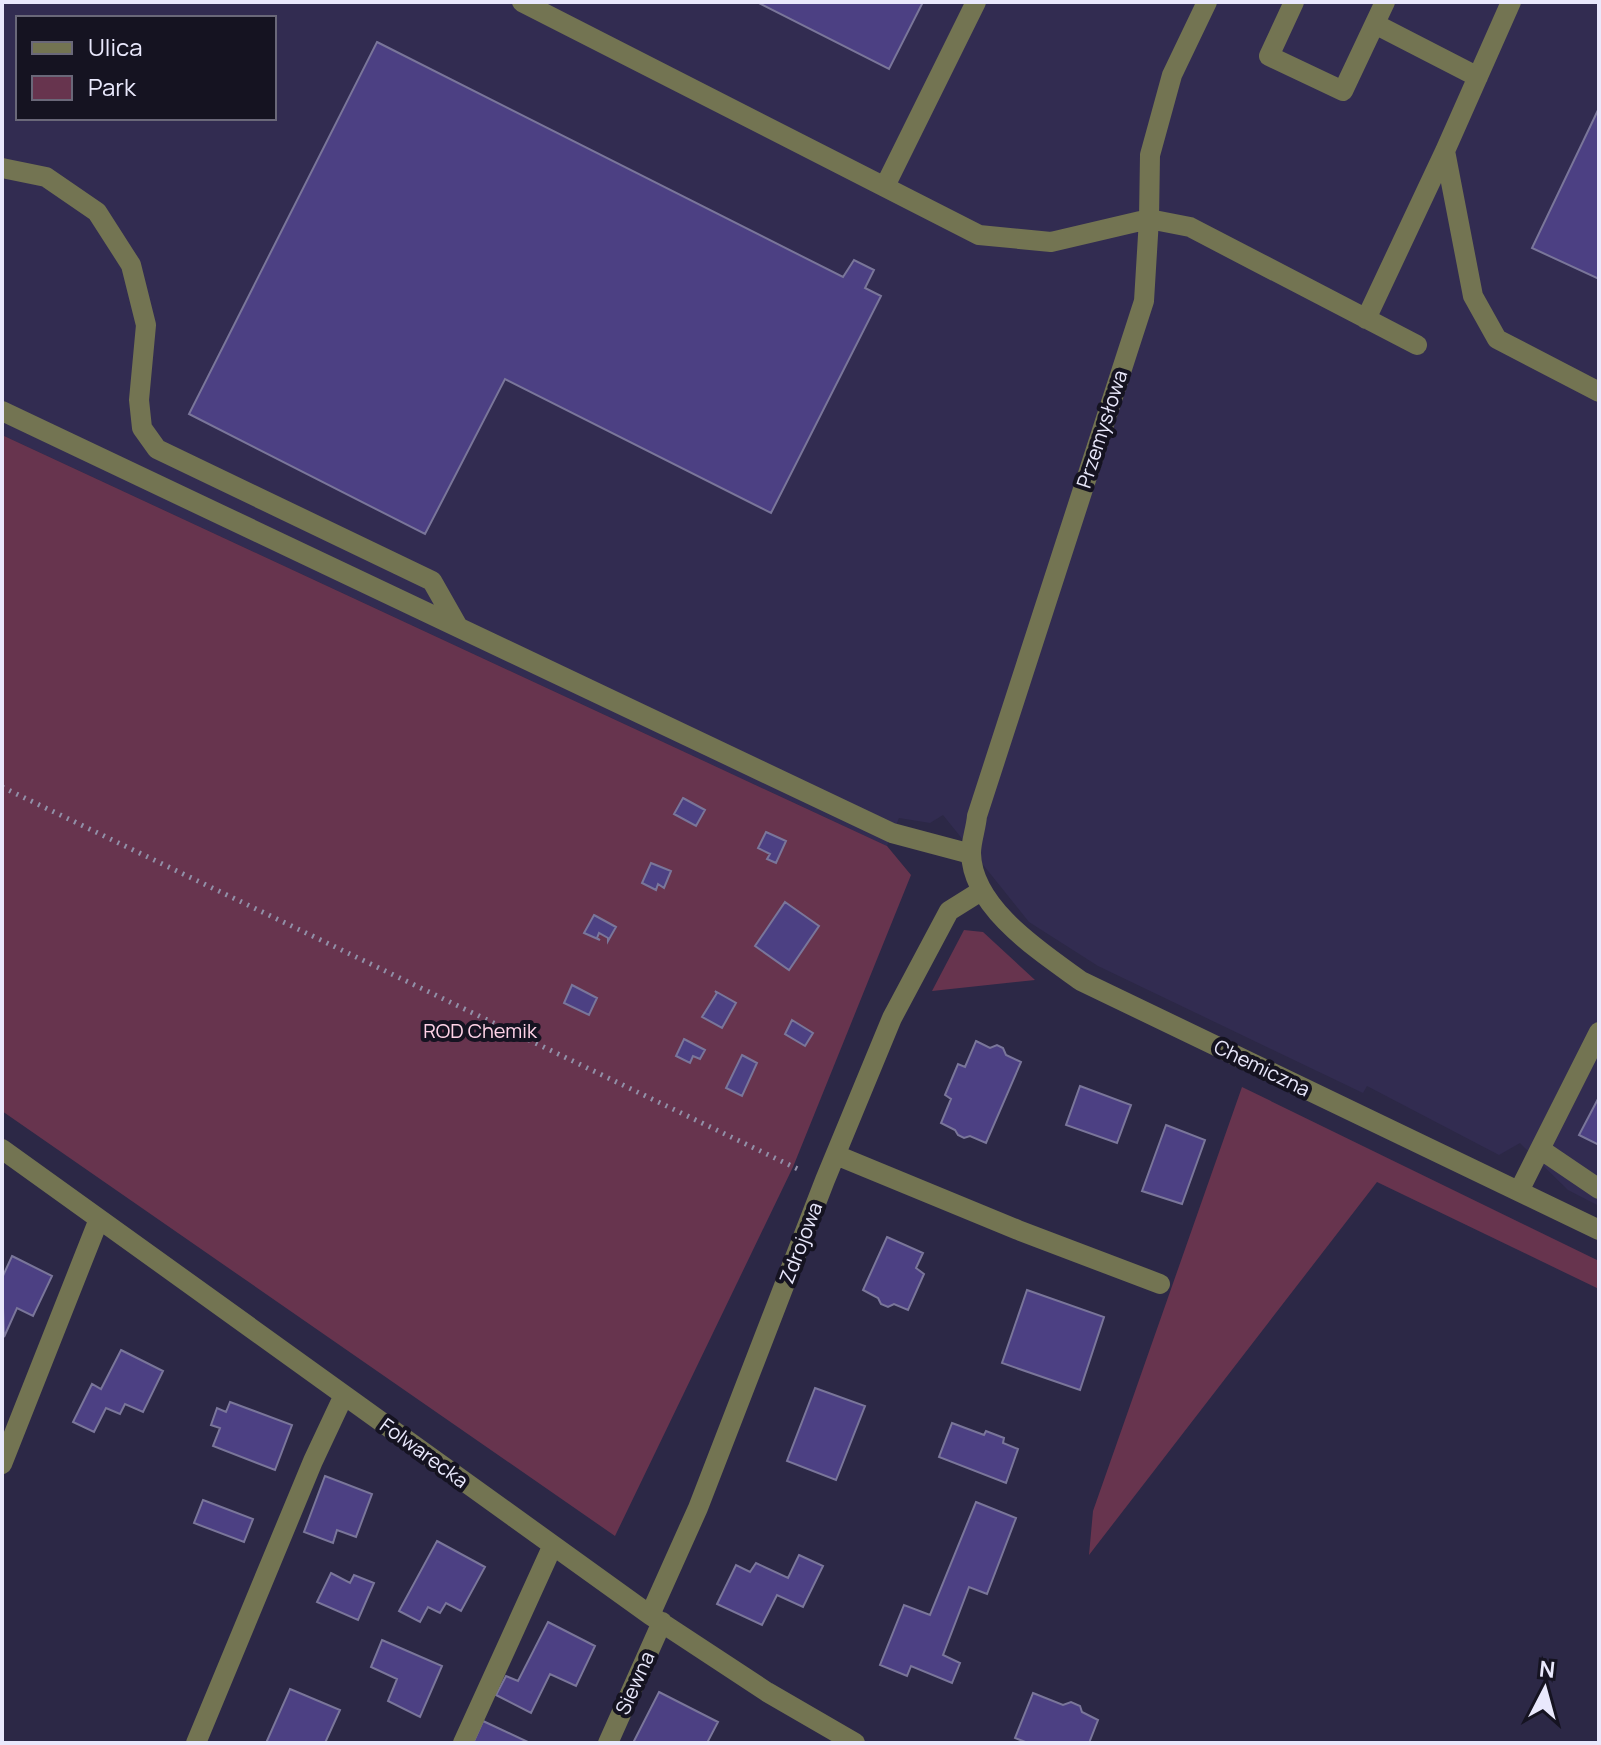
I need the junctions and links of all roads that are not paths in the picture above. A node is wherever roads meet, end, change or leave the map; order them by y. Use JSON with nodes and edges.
{"nodes":[{"id":1,"x":522,"y":2,"type":"edge"},
{"id":2,"x":976,"y":2,"type":"edge"},
{"id":3,"x":1207,"y":2,"type":"edge"},
{"id":4,"x":1294,"y":2,"type":"edge"},
{"id":5,"x":1385,"y":2,"type":"edge"},
{"id":6,"x":1511,"y":2,"type":"edge"},
{"id":7,"x":1375,"y":24,"type":"junction"},
{"id":8,"x":1478,"y":77,"type":"junction"},
{"id":9,"x":1445,"y":151,"type":"junction"},
{"id":10,"x":2,"y":168,"type":"edge"},
{"id":11,"x":885,"y":186,"type":"junction"},
{"id":12,"x":1149,"y":219,"type":"junction"},
{"id":13,"x":1366,"y":319,"type":"junction"},
{"id":14,"x":1417,"y":345,"type":"dead end"},
{"id":15,"x":1599,"y":392,"type":"edge"},
{"id":16,"x":2,"y":411,"type":"edge"},
{"id":17,"x":457,"y":625,"type":"junction"},
{"id":18,"x":971,"y":854,"type":"junction"},
{"id":19,"x":981,"y":891,"type":"junction"},
{"id":20,"x":1599,"y":1032,"type":"edge"},
{"id":21,"x":2,"y":1149,"type":"edge"},
{"id":22,"x":1540,"y":1149,"type":"junction"},
{"id":23,"x":836,"y":1155,"type":"junction"},
{"id":24,"x":1599,"y":1189,"type":"edge"},
{"id":25,"x":1519,"y":1191,"type":"junction"},
{"id":26,"x":99,"y":1219,"type":"junction"},
{"id":27,"x":1599,"y":1230,"type":"edge"},
{"id":28,"x":1160,"y":1284,"type":"dead end"},
{"id":29,"x":344,"y":1395,"type":"junction"},
{"id":30,"x":2,"y":1464,"type":"edge"},
{"id":31,"x":553,"y":1545,"type":"junction"},
{"id":32,"x":656,"y":1619,"type":"junction"},
{"id":33,"x":196,"y":1743,"type":"edge"},
{"id":34,"x":463,"y":1743,"type":"edge"},
{"id":35,"x":608,"y":1743,"type":"edge"},
{"id":36,"x":855,"y":1743,"type":"edge"}],
"edges":[{"from":1,"to":11,"type":"street"},
{"from":2,"to":11,"type":"street"},
{"from":3,"to":12,"type":"street","name":"Przemysłowa"},
{"from":4,"to":7,"type":"street"},
{"from":5,"to":7,"type":"street"},
{"from":6,"to":8,"type":"street"},
{"from":7,"to":8,"type":"street"},
{"from":8,"to":9,"type":"street"},
{"from":9,"to":13,"type":"street"},
{"from":9,"to":15,"type":"street"},
{"from":10,"to":17,"type":"street"},
{"from":11,"to":12,"type":"street"},
{"from":12,"to":13,"type":"street"},
{"from":12,"to":18,"type":"street","name":"Przemysłowa"},
{"from":13,"to":14,"type":"street"},
{"from":16,"to":17,"type":"street"},
{"from":17,"to":18,"type":"street"},
{"from":18,"to":19,"type":"street","name":"Chemiczna"},
{"from":19,"to":23,"type":"street","name":"Zdrojowa"},
{"from":19,"to":25,"type":"street","name":"Chemiczna"},
{"from":20,"to":22,"type":"street"},
{"from":21,"to":26,"type":"street","name":"Folwarecka"},
{"from":22,"to":24,"type":"street"},
{"from":22,"to":25,"type":"street"},
{"from":23,"to":28,"type":"street"},
{"from":23,"to":32,"type":"street","name":"Zdrojowa"},
{"from":25,"to":27,"type":"street","name":"Chemiczna"},
{"from":26,"to":29,"type":"street","name":"Folwarecka"},
{"from":26,"to":30,"type":"street"},
{"from":29,"to":31,"type":"street","name":"Folwarecka"},
{"from":29,"to":33,"type":"street"},
{"from":31,"to":32,"type":"street","name":"Folwarecka"},
{"from":31,"to":34,"type":"street"},
{"from":32,"to":35,"type":"street","name":"Siewna"},
{"from":32,"to":36,"type":"street","name":"Folwarecka"}]}
